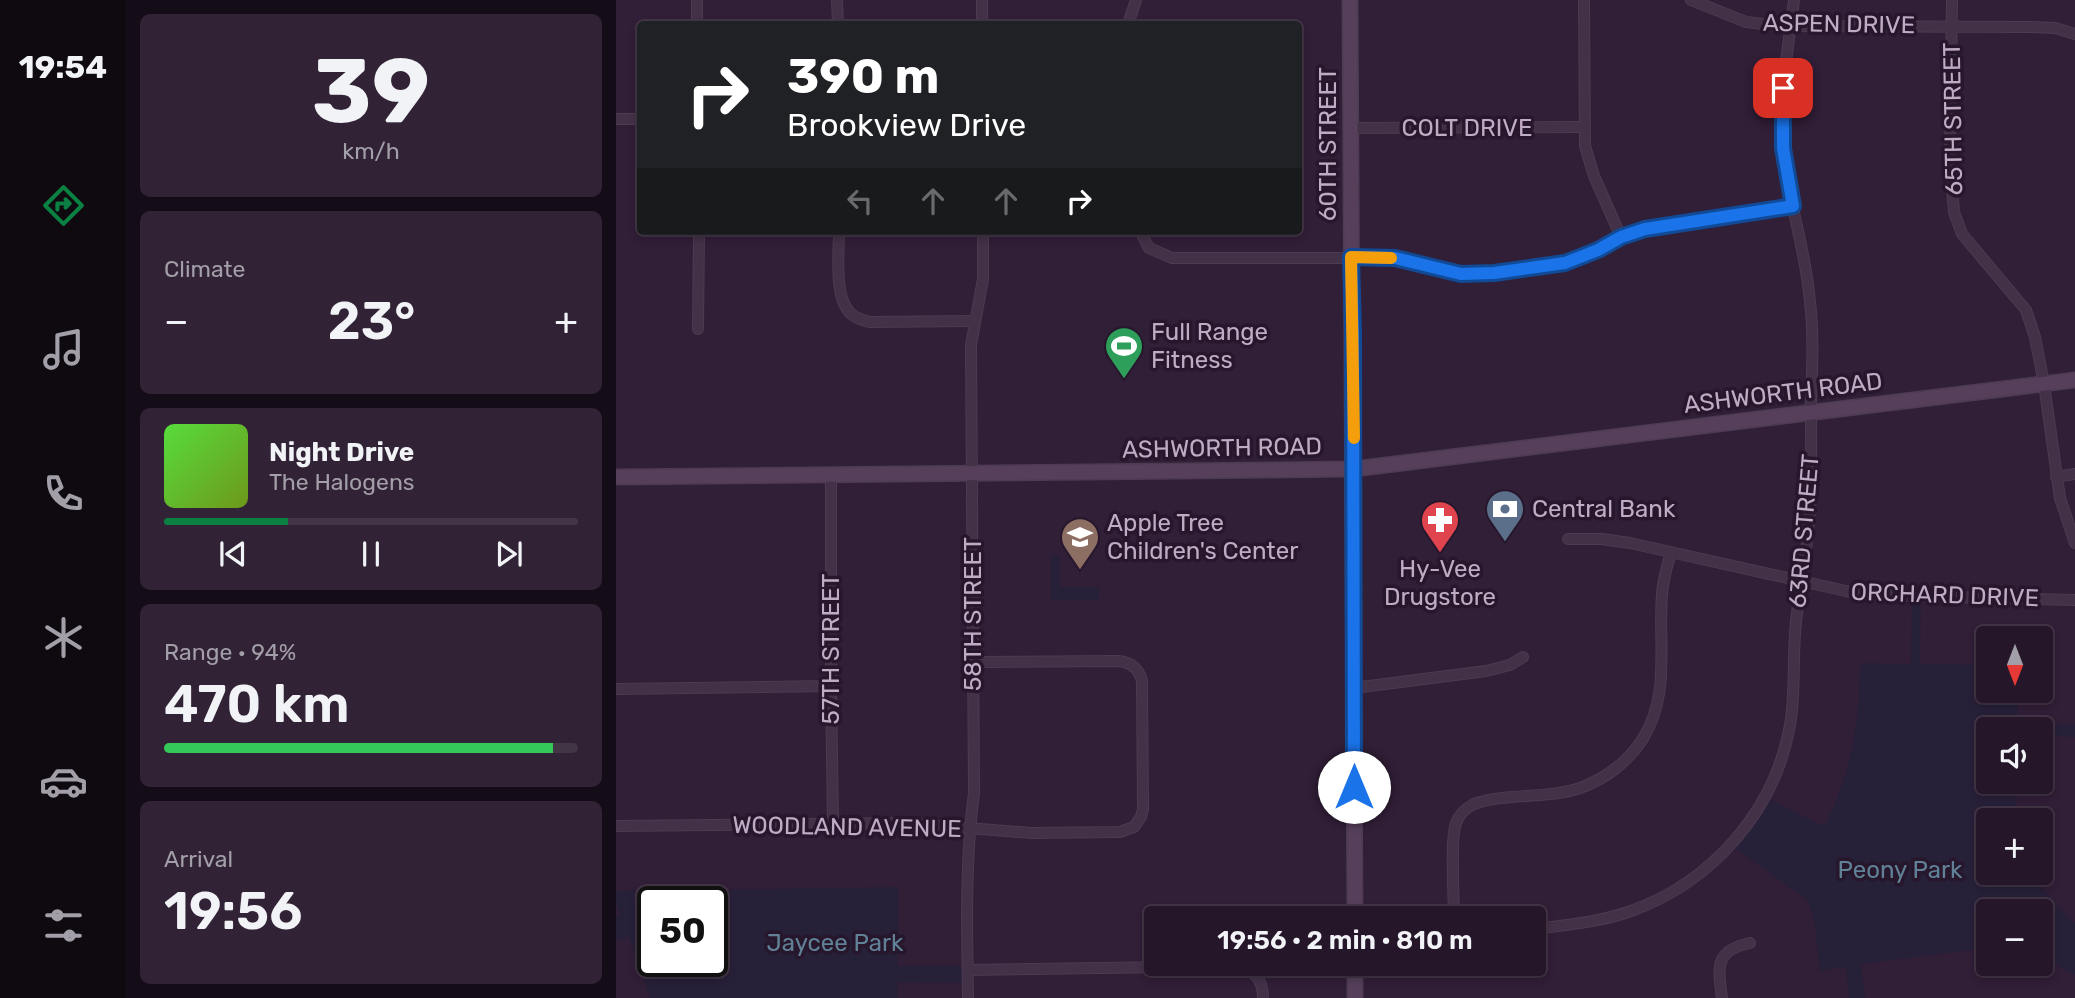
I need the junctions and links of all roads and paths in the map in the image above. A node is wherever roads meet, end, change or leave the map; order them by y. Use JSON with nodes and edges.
{"nodes":[{"id":1,"x":696,"y":0,"type":"edge"},
{"id":2,"x":837,"y":0,"type":"edge"},
{"id":3,"x":982,"y":0,"type":"edge"},
{"id":4,"x":1136,"y":0,"type":"edge"},
{"id":5,"x":1350,"y":0,"type":"edge"},
{"id":6,"x":1584,"y":0,"type":"edge"},
{"id":7,"x":1691,"y":0,"type":"edge"},
{"id":8,"x":1794,"y":0,"type":"edge"},
{"id":9,"x":1952,"y":0,"type":"edge"},
{"id":10,"x":697,"y":21,"type":"edge"},
{"id":11,"x":838,"y":21,"type":"edge"},
{"id":12,"x":982,"y":21,"type":"edge"},
{"id":13,"x":1129,"y":21,"type":"edge"},
{"id":14,"x":1791,"y":26,"type":"junction"},
{"id":15,"x":1952,"y":27,"type":"junction"},
{"id":16,"x":2075,"y":34,"type":"edge"},
{"id":17,"x":616,"y":119,"type":"edge"},
{"id":18,"x":637,"y":119,"type":"edge"},
{"id":19,"x":1584,"y":127,"type":"junction"},
{"id":20,"x":1351,"y":128,"type":"junction"},
{"id":21,"x":1793,"y":206,"type":"junction"},
{"id":22,"x":699,"y":235,"type":"edge"},
{"id":23,"x":839,"y":235,"type":"edge"},
{"id":24,"x":983,"y":235,"type":"edge"},
{"id":25,"x":1142,"y":235,"type":"edge"},
{"id":26,"x":1621,"y":237,"type":"junction"},
{"id":27,"x":1351,"y":257,"type":"junction"},
{"id":28,"x":974,"y":321,"type":"junction"},
{"id":29,"x":698,"y":328,"type":"dead end"},
{"id":30,"x":2075,"y":380,"type":"edge"},
{"id":31,"x":2045,"y":384,"type":"junction"},
{"id":32,"x":1811,"y":412,"type":"junction"},
{"id":33,"x":1354,"y":469,"type":"junction"},
{"id":34,"x":973,"y":474,"type":"junction"},
{"id":35,"x":2075,"y":474,"type":"edge"},
{"id":36,"x":831,"y":475,"type":"junction"},
{"id":37,"x":616,"y":477,"type":"edge"},
{"id":38,"x":2056,"y":477,"type":"junction"},
{"id":39,"x":1568,"y":540,"type":"dead end"},
{"id":40,"x":2075,"y":543,"type":"edge"},
{"id":41,"x":1671,"y":552,"type":"junction"},
{"id":42,"x":1801,"y":582,"type":"junction"},
{"id":43,"x":2075,"y":600,"type":"edge"},
{"id":44,"x":1523,"y":657,"type":"dead end"},
{"id":45,"x":973,"y":662,"type":"junction"},
{"id":46,"x":831,"y":686,"type":"junction"},
{"id":47,"x":1354,"y":688,"type":"junction"},
{"id":48,"x":616,"y":690,"type":"edge"},
{"id":49,"x":834,"y":824,"type":"junction"},
{"id":50,"x":616,"y":826,"type":"edge"},
{"id":51,"x":969,"y":828,"type":"junction"},
{"id":52,"x":1355,"y":906,"type":"edge"},
{"id":53,"x":1454,"y":906,"type":"edge"},
{"id":54,"x":1546,"y":927,"type":"edge"},
{"id":55,"x":1750,"y":943,"type":"dead end"},
{"id":56,"x":1144,"y":967,"type":"edge"},
{"id":57,"x":968,"y":970,"type":"junction"},
{"id":58,"x":1256,"y":976,"type":"edge"},
{"id":59,"x":1355,"y":976,"type":"edge"},
{"id":60,"x":968,"y":998,"type":"edge"},
{"id":61,"x":1263,"y":998,"type":"edge"},
{"id":62,"x":1355,"y":998,"type":"edge"},
{"id":63,"x":1722,"y":998,"type":"edge"}],
"edges":[{"from":1,"to":10,"type":"street"},
{"from":2,"to":11,"type":"street"},
{"from":3,"to":12,"type":"street"},
{"from":4,"to":13,"type":"street"},
{"from":5,"to":20,"type":"main road","name":"60TH STREET"},
{"from":6,"to":19,"type":"street"},
{"from":7,"to":14,"type":"street","name":"ASPEN DRIVE"},
{"from":8,"to":14,"type":"street","name":"63RD STREET"},
{"from":9,"to":15,"type":"street","name":"65TH STREET"},
{"from":14,"to":15,"type":"street","name":"ASPEN DRIVE"},
{"from":14,"to":21,"type":"street","name":"63RD STREET"},
{"from":15,"to":16,"type":"street","name":"ASPEN DRIVE"},
{"from":15,"to":31,"type":"street","name":"65TH STREET"},
{"from":17,"to":18,"type":"street"},
{"from":19,"to":20,"type":"street","name":"COLT DRIVE"},
{"from":19,"to":26,"type":"street"},
{"from":20,"to":27,"type":"main road","name":"60TH STREET"},
{"from":21,"to":26,"type":"street"},
{"from":21,"to":32,"type":"street","name":"63RD STREET"},
{"from":22,"to":29,"type":"street"},
{"from":23,"to":28,"type":"street"},
{"from":24,"to":28,"type":"street","name":"58TH STREET"},
{"from":25,"to":27,"type":"street"},
{"from":26,"to":27,"type":"street"},
{"from":27,"to":33,"type":"main road","name":"60TH STREET"},
{"from":28,"to":34,"type":"street","name":"58TH STREET"},
{"from":30,"to":31,"type":"main road","name":"ASHWORTH ROAD"},
{"from":31,"to":32,"type":"main road","name":"ASHWORTH ROAD"},
{"from":31,"to":38,"type":"street","name":"65TH STREET"},
{"from":32,"to":33,"type":"main road","name":"ASHWORTH ROAD"},
{"from":32,"to":42,"type":"street","name":"63RD STREET"},
{"from":33,"to":34,"type":"main road","name":"ASHWORTH ROAD"},
{"from":33,"to":47,"type":"main road","name":"60TH STREET"},
{"from":34,"to":36,"type":"main road","name":"ASHWORTH ROAD"},
{"from":34,"to":45,"type":"street","name":"58TH STREET"},
{"from":35,"to":38,"type":"street"},
{"from":36,"to":37,"type":"main road","name":"ASHWORTH ROAD"},
{"from":36,"to":46,"type":"street","name":"57TH STREET"},
{"from":38,"to":40,"type":"street","name":"65TH STREET"},
{"from":39,"to":41,"type":"street","name":"ORCHARD DRIVE"},
{"from":41,"to":42,"type":"street","name":"ORCHARD DRIVE"},
{"from":41,"to":53,"type":"street"},
{"from":42,"to":43,"type":"street","name":"ORCHARD DRIVE"},
{"from":42,"to":54,"type":"street","name":"63RD STREET"},
{"from":44,"to":47,"type":"street"},
{"from":45,"to":51,"type":"street","name":"58TH STREET"},
{"from":45,"to":51,"type":"street","name":"WOODLAND AVENUE"},
{"from":46,"to":48,"type":"street"},
{"from":46,"to":49,"type":"street","name":"57TH STREET"},
{"from":47,"to":52,"type":"main road","name":"60TH STREET"},
{"from":49,"to":50,"type":"street","name":"WOODLAND AVENUE"},
{"from":49,"to":51,"type":"street","name":"WOODLAND AVENUE"},
{"from":51,"to":57,"type":"street","name":"58TH STREET"},
{"from":55,"to":63,"type":"street"},
{"from":56,"to":57,"type":"street"},
{"from":57,"to":60,"type":"street","name":"58TH STREET"},
{"from":58,"to":61,"type":"street"},
{"from":59,"to":62,"type":"main road"}]}
